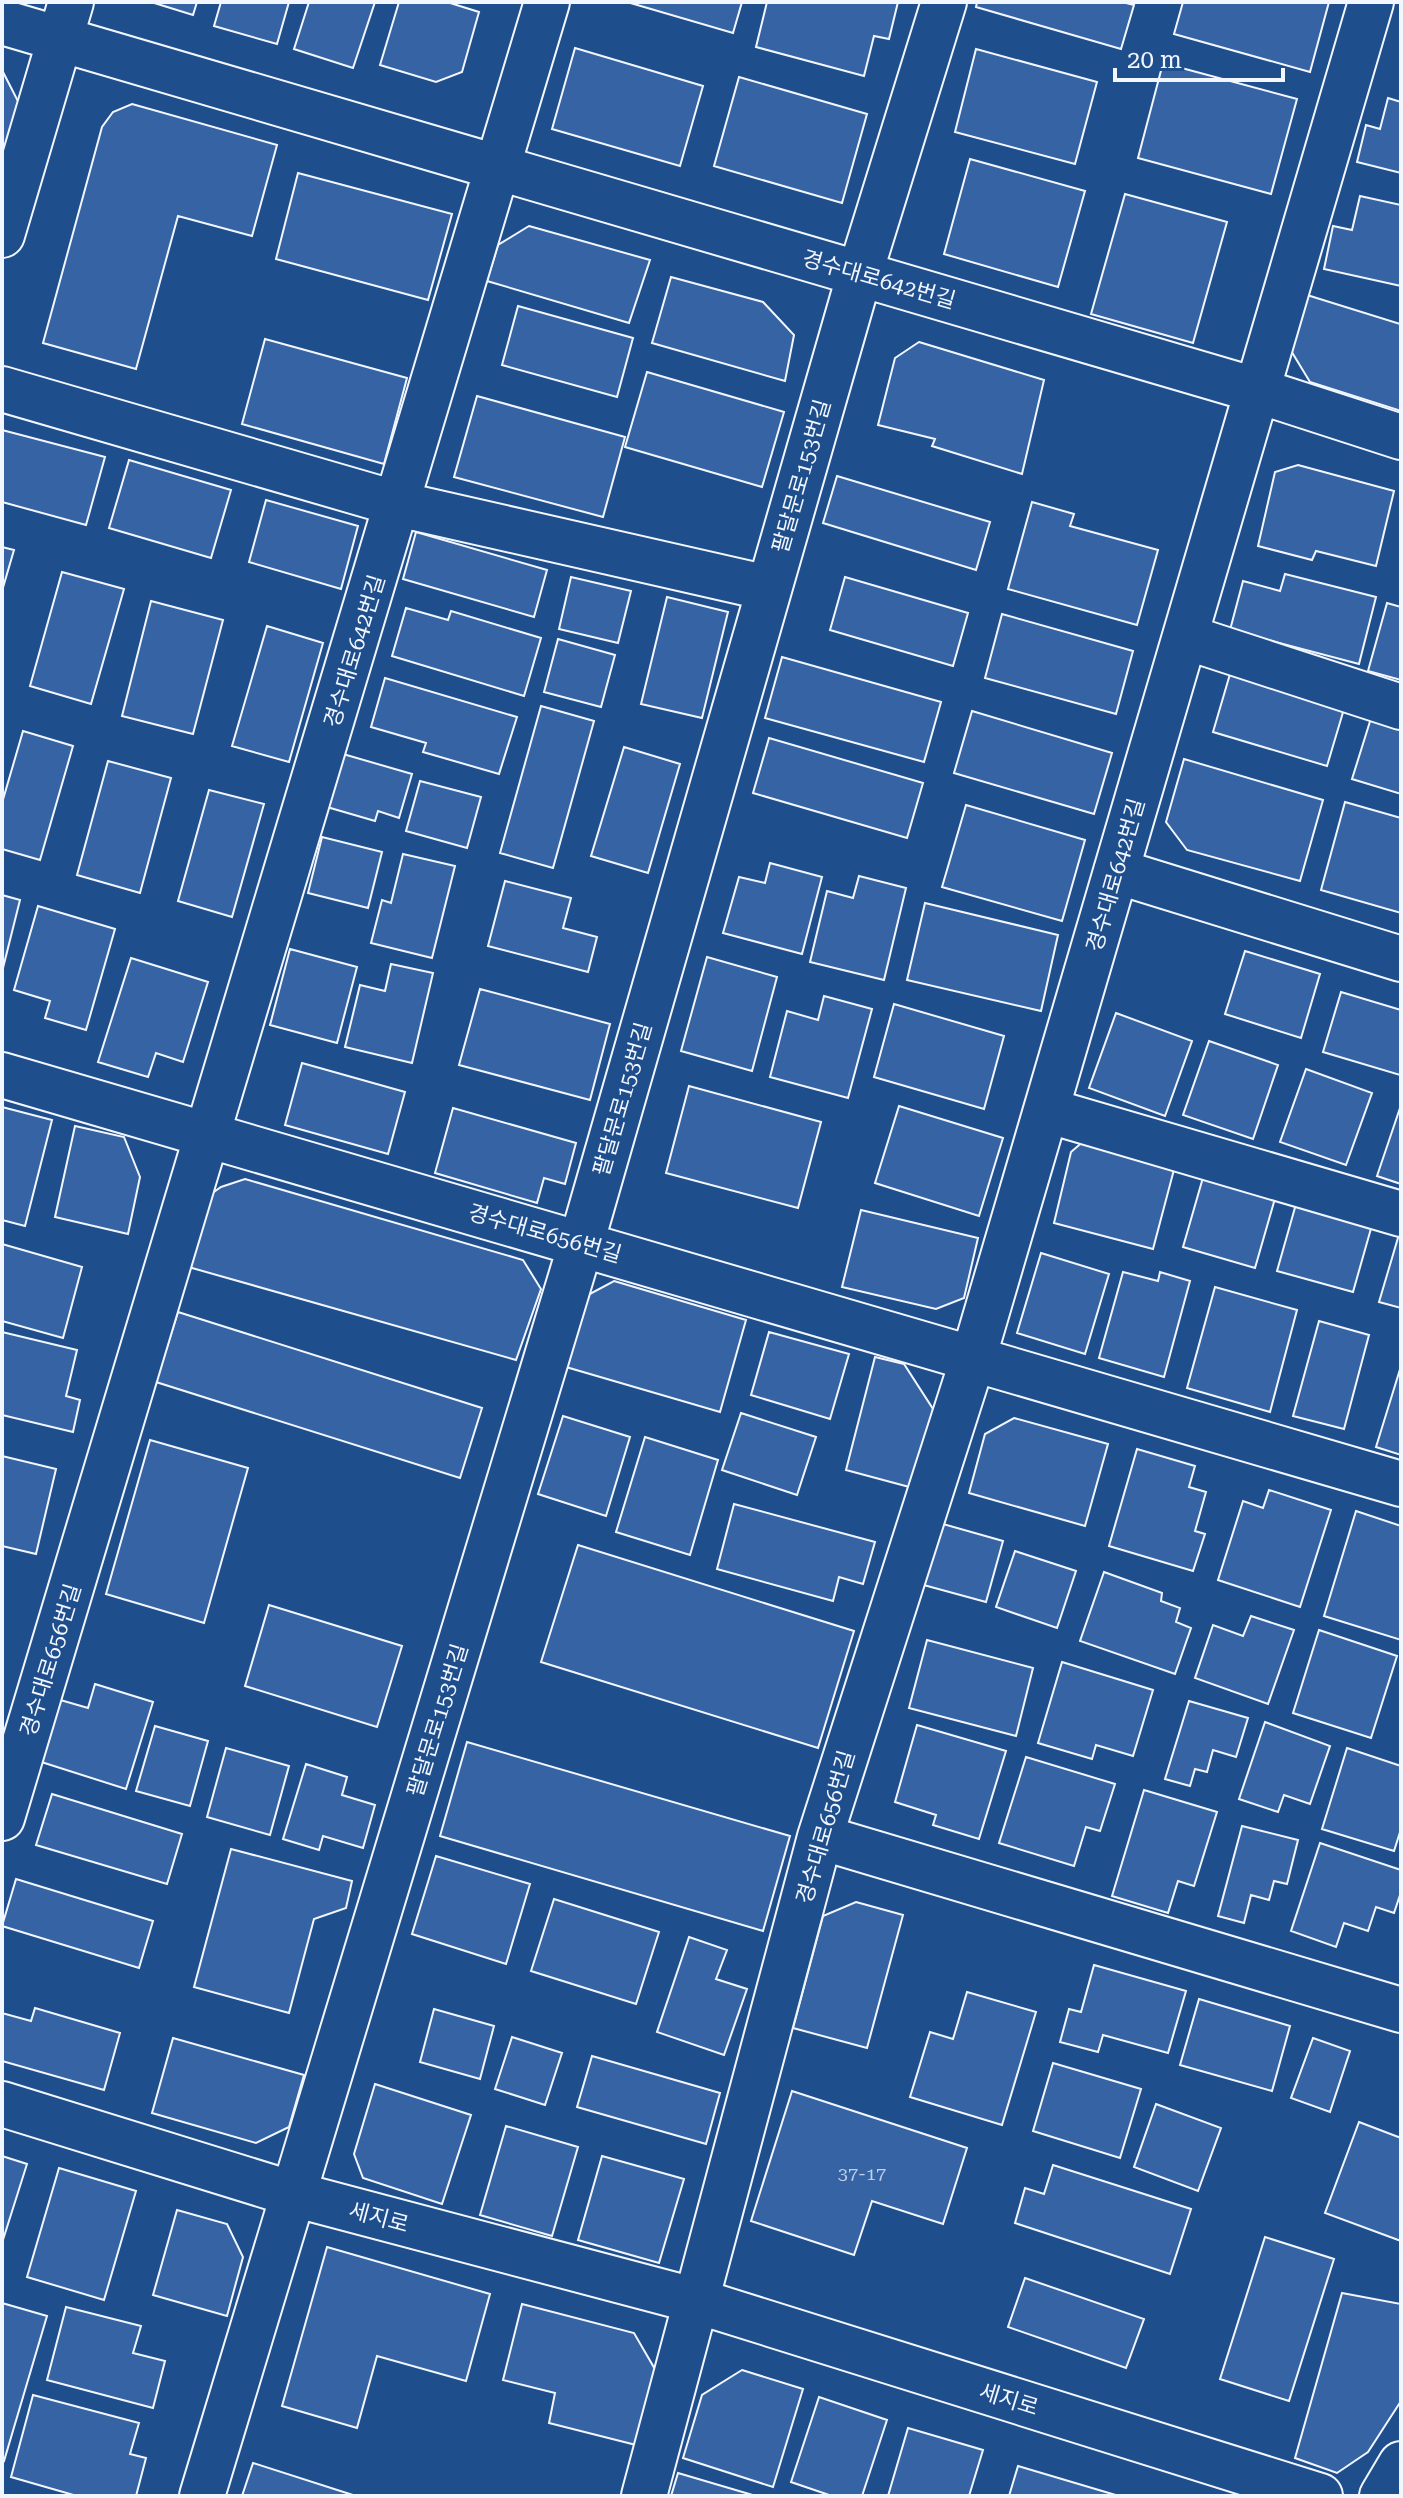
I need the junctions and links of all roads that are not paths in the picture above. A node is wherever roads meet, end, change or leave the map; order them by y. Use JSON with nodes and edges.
{"nodes":[{"id":1,"x":547,"y":2,"type":"edge"},
{"id":2,"x":944,"y":2,"type":"edge"},
{"id":3,"x":1371,"y":2,"type":"edge"},
{"id":4,"x":66,"y":20,"type":"edge"},
{"id":5,"x":2,"y":22,"type":"edge"},
{"id":6,"x":500,"y":167,"type":"junction"},
{"id":7,"x":2,"y":235,"type":"edge"},
{"id":8,"x":860,"y":273,"type":"junction"},
{"id":9,"x":2,"y":389,"type":"edge"},
{"id":10,"x":1259,"y":391,"type":"junction"},
{"id":11,"x":1401,"y":437,"type":"edge"},
{"id":12,"x":398,"y":504,"type":"junction"},
{"id":13,"x":768,"y":588,"type":"junction"},
{"id":14,"x":1186,"y":637,"type":"junction"},
{"id":15,"x":1401,"y":707,"type":"edge"},
{"id":16,"x":1116,"y":871,"type":"junction"},
{"id":17,"x":1401,"y":959,"type":"edge"},
{"id":18,"x":2,"y":1075,"type":"edge"},
{"id":19,"x":1046,"y":1110,"type":"junction"},
{"id":20,"x":209,"y":1135,"type":"junction"},
{"id":21,"x":1401,"y":1214,"type":"edge"},
{"id":22,"x":581,"y":1244,"type":"junction"},
{"id":23,"x":973,"y":1359,"type":"junction"},
{"id":24,"x":1401,"y":1484,"type":"edge"},
{"id":25,"x":2,"y":1818,"type":"edge"},
{"id":26,"x":820,"y":1837,"type":"junction"},
{"id":27,"x":1401,"y":2010,"type":"edge"},
{"id":28,"x":2,"y":2104,"type":"edge"},
{"id":29,"x":293,"y":2194,"type":"junction"},
{"id":30,"x":697,"y":2301,"type":"junction"},
{"id":31,"x":1401,"y":2464,"type":"edge"},
{"id":32,"x":202,"y":2496,"type":"edge"},
{"id":33,"x":644,"y":2496,"type":"edge"},
{"id":34,"x":1320,"y":2496,"type":"edge"},
{"id":35,"x":1382,"y":2496,"type":"edge"}],
"edges":[{"from":1,"to":6,"type":"street","name":"경수대로642번길"},
{"from":2,"to":8,"type":"street","name":"팔달문로153번길"},
{"from":3,"to":10,"type":"street","name":"경수대로642번길"},
{"from":4,"to":5,"type":"street","name":"경수대로642번길"},
{"from":4,"to":6,"type":"street","name":"경수대로642번길"},
{"from":4,"to":7,"type":"street"},
{"from":6,"to":8,"type":"street","name":"경수대로642번길"},
{"from":6,"to":12,"type":"street","name":"경수대로642번길"},
{"from":8,"to":10,"type":"street","name":"경수대로642번길"},
{"from":8,"to":13,"type":"street","name":"팔달문로153번길"},
{"from":9,"to":12,"type":"street"},
{"from":10,"to":11,"type":"street","name":"경수대로642번길"},
{"from":10,"to":14,"type":"street","name":"경수대로642번길"},
{"from":12,"to":13,"type":"street"},
{"from":12,"to":20,"type":"street","name":"경수대로642번길"},
{"from":13,"to":22,"type":"street","name":"팔달문로153번길"},
{"from":14,"to":15,"type":"street"},
{"from":14,"to":16,"type":"street","name":"경수대로642번길"},
{"from":16,"to":17,"type":"street"},
{"from":16,"to":19,"type":"street","name":"경수대로642번길"},
{"from":18,"to":20,"type":"street","name":"경수대로656번길"},
{"from":19,"to":21,"type":"street"},
{"from":19,"to":23,"type":"street","name":"경수대로642번길"},
{"from":20,"to":22,"type":"street","name":"경수대로656번길"},
{"from":20,"to":25,"type":"street","name":"경수대로656번길"},
{"from":22,"to":23,"type":"street","name":"경수대로656번길"},
{"from":22,"to":29,"type":"street","name":"팔달문로153번길"},
{"from":23,"to":24,"type":"street","name":"경수대로656번길"},
{"from":23,"to":26,"type":"street","name":"경수대로656번길"},
{"from":26,"to":27,"type":"street"},
{"from":26,"to":30,"type":"street","name":"경수대로656번길"},
{"from":28,"to":29,"type":"street","name":"세지로"},
{"from":29,"to":30,"type":"street","name":"세지로"},
{"from":29,"to":32,"type":"street"},
{"from":30,"to":33,"type":"street"},
{"from":30,"to":34,"type":"street","name":"세지로"},
{"from":31,"to":35,"type":"street"}]}
